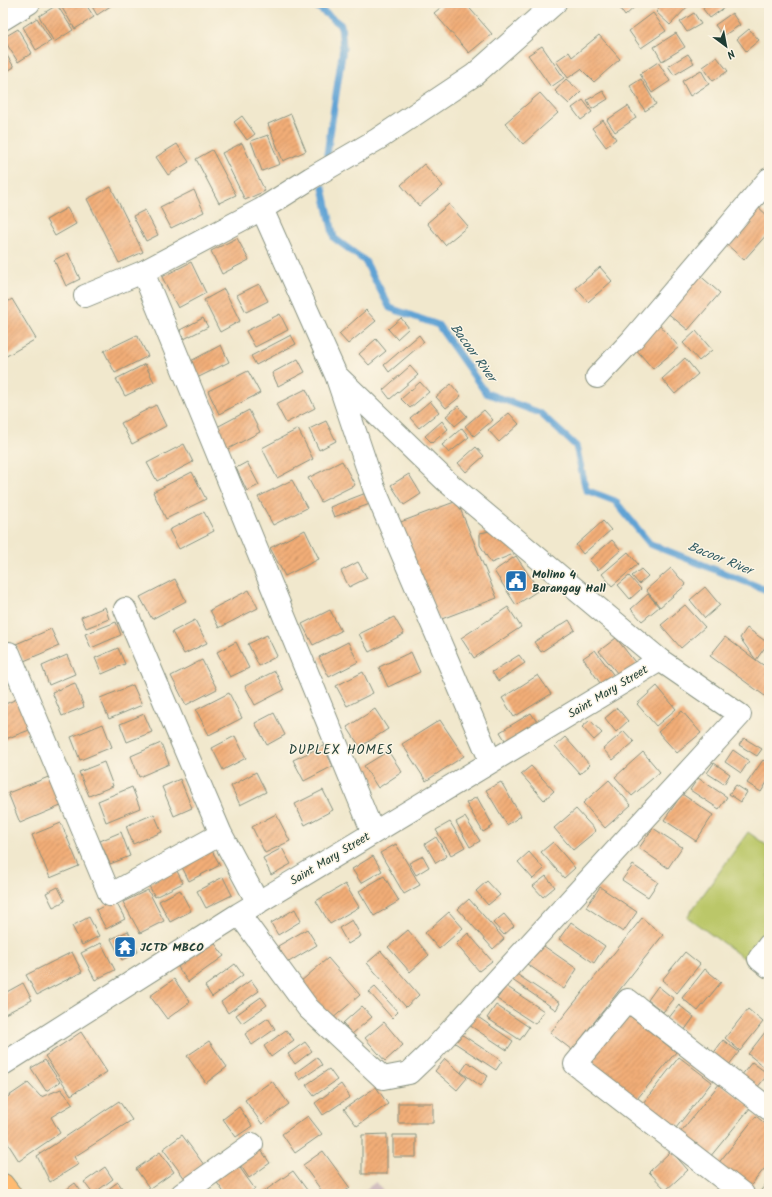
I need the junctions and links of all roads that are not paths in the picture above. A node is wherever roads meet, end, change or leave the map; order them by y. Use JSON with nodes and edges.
{"nodes":[{"id":1,"x":29,"y":3,"type":"edge"},
{"id":2,"x":555,"y":3,"type":"edge"},
{"id":3,"x":3,"y":19,"type":"edge"},
{"id":4,"x":769,"y":179,"type":"edge"},
{"id":5,"x":262,"y":209,"type":"junction"},
{"id":6,"x":143,"y":272,"type":"junction"},
{"id":7,"x":85,"y":296,"type":"dead end"},
{"id":8,"x":336,"y":375,"type":"junction"},
{"id":9,"x":597,"y":377,"type":"dead end"},
{"id":10,"x":125,"y":609,"type":"dead end"},
{"id":11,"x":9,"y":653,"type":"dead end"},
{"id":12,"x":660,"y":660,"type":"junction"},
{"id":13,"x":491,"y":762,"type":"junction"},
{"id":14,"x":221,"y":834,"type":"junction"},
{"id":15,"x":373,"y":834,"type":"junction"},
{"id":16,"x":258,"y":903,"type":"junction"},
{"id":17,"x":240,"y":914,"type":"junction"},
{"id":18,"x":769,"y":944,"type":"edge"},
{"id":19,"x":769,"y":967,"type":"edge"},
{"id":20,"x":3,"y":1064,"type":"edge"},
{"id":21,"x":769,"y":1109,"type":"edge"},
{"id":22,"x":252,"y":1144,"type":"dead end"},
{"id":23,"x":3,"y":1185,"type":"edge"},
{"id":24,"x":10,"y":1194,"type":"edge"},
{"id":25,"x":182,"y":1194,"type":"edge"},
{"id":26,"x":743,"y":1194,"type":"edge"}],
"edges":[{"from":1,"to":3,"type":"street"},
{"from":2,"to":5,"type":"street"},
{"from":4,"to":9,"type":"street"},
{"from":5,"to":6,"type":"street"},
{"from":5,"to":8,"type":"street"},
{"from":6,"to":7,"type":"street"},
{"from":6,"to":15,"type":"street"},
{"from":8,"to":12,"type":"street"},
{"from":8,"to":13,"type":"street"},
{"from":10,"to":14,"type":"street"},
{"from":11,"to":14,"type":"street"},
{"from":12,"to":13,"type":"street","name":"Saint Mary Street"},
{"from":12,"to":17,"type":"street"},
{"from":13,"to":15,"type":"street","name":"Saint Mary Street"},
{"from":14,"to":16,"type":"street"},
{"from":15,"to":16,"type":"street","name":"Saint Mary Street"},
{"from":16,"to":17,"type":"street","name":"Saint Mary Street"},
{"from":17,"to":20,"type":"street","name":"Saint Mary Street"},
{"from":18,"to":19,"type":"street"},
{"from":21,"to":26,"type":"street"},
{"from":22,"to":25,"type":"street"},
{"from":23,"to":24,"type":"main road"}]}
